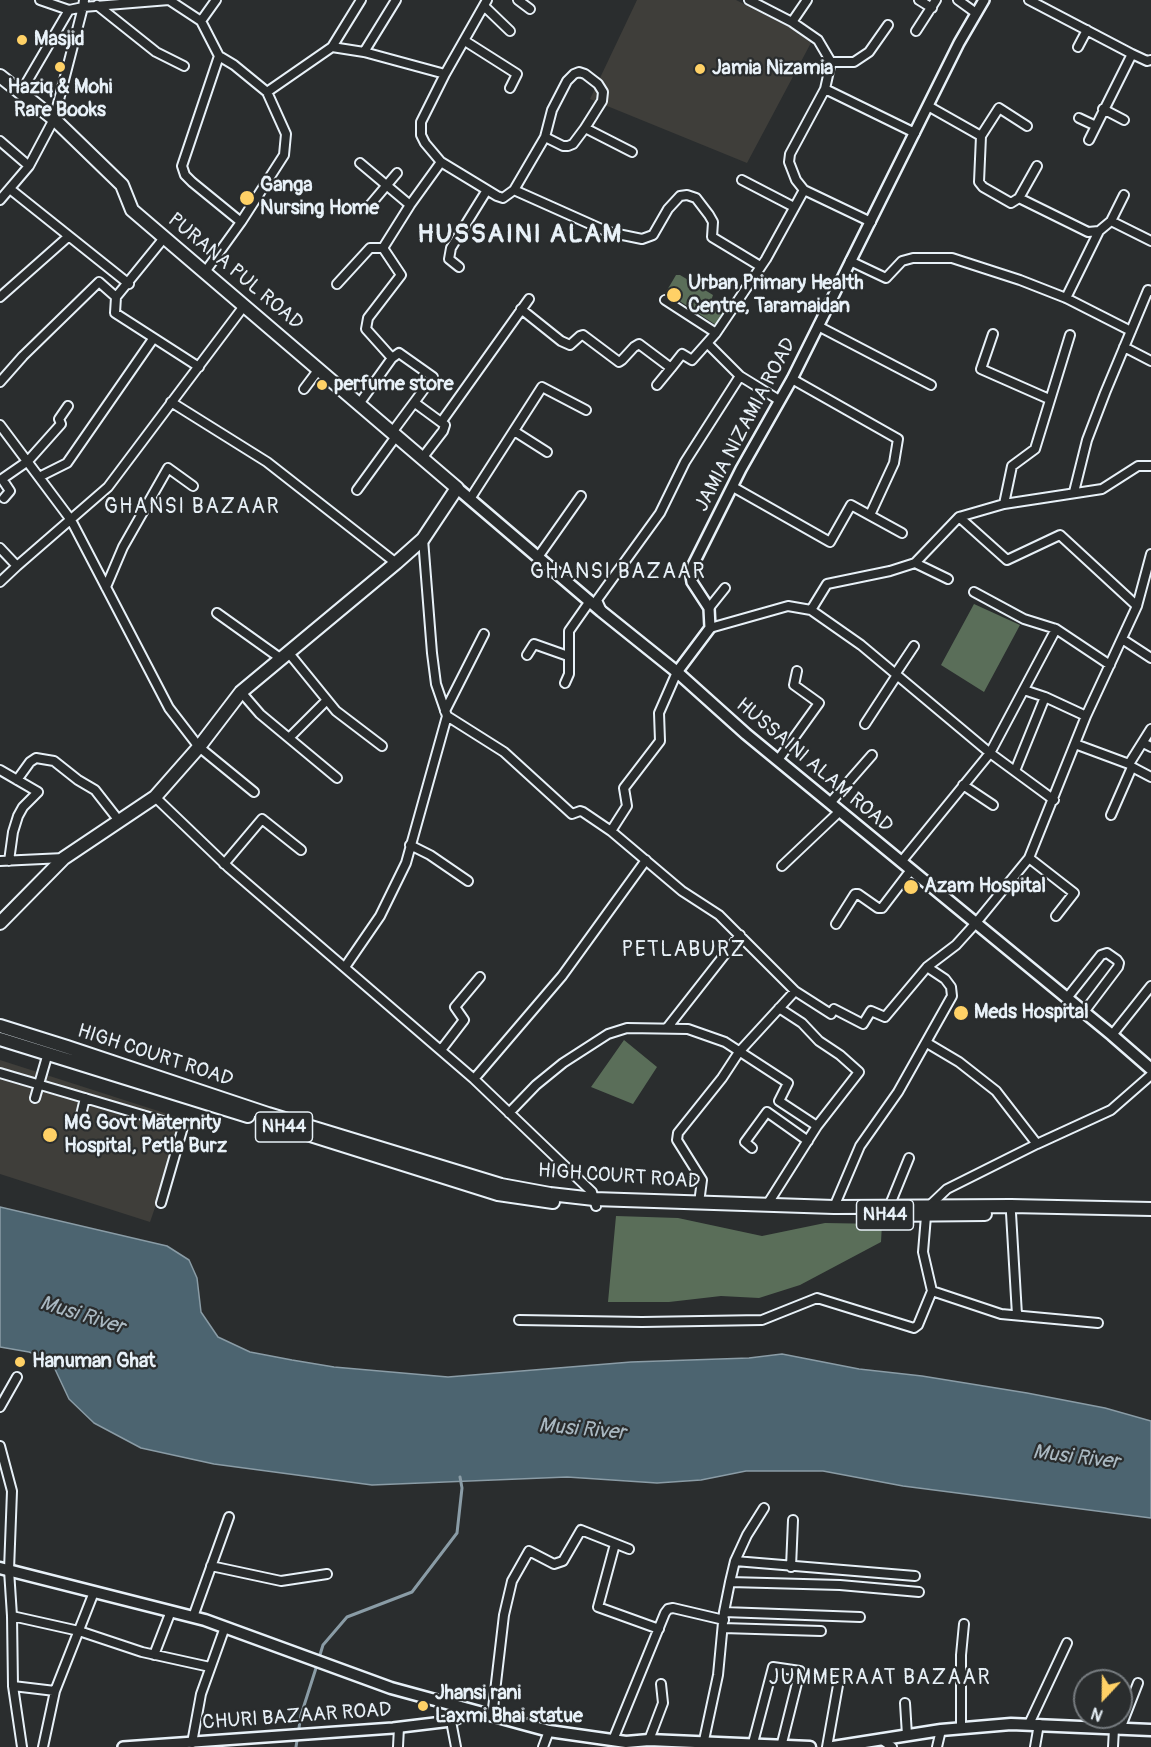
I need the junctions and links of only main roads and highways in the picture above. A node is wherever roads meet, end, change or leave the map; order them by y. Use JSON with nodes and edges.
{"nodes":[{"id":1,"x":0,"y":76,"type":"edge"},
{"id":2,"x":457,"y":488,"type":"junction"},
{"id":3,"x":0,"y":923,"type":"edge"},
{"id":4,"x":0,"y":1026,"type":"edge"},
{"id":5,"x":0,"y":1039,"type":"edge"},
{"id":6,"x":1151,"y":1069,"type":"edge"},
{"id":7,"x":595,"y":1203,"type":"junction"},
{"id":8,"x":1151,"y":1209,"type":"edge"},
{"id":9,"x":927,"y":1212,"type":"junction"},
{"id":10,"x":1151,"y":1217,"type":"edge"},
{"id":11,"x":4,"y":1569,"type":"edge"},
{"id":12,"x":1151,"y":1730,"type":"edge"},
{"id":13,"x":625,"y":1744,"type":"edge"},
{"id":14,"x":703,"y":1745,"type":"edge"},
{"id":15,"x":730,"y":1745,"type":"edge"},
{"id":16,"x":781,"y":1746,"type":"edge"},
{"id":17,"x":810,"y":1747,"type":"edge"},
{"id":18,"x":833,"y":1747,"type":"edge"}],
"edges":[{"from":1,"to":2,"type":"main road","name":"PURANA PUL ROAD"},
{"from":2,"to":3,"type":"main road"},
{"from":2,"to":6,"type":"main road","name":"HUSSAINI ALAM ROAD"},
{"from":4,"to":7,"type":"main road","name":"HIGH COURT ROAD","number":"NH44"},
{"from":5,"to":7,"type":"main road","name":"HIGH COURT ROAD","number":"NH44"},
{"from":7,"to":9,"type":"main road","name":"HIGH COURT ROAD","number":"NH44"},
{"from":7,"to":9,"type":"main road","name":"HIGH COURT ROAD","number":"NH44"},
{"from":8,"to":9,"type":"main road","name":"HIGH COURT ROAD","number":"NH44"},
{"from":9,"to":10,"type":"main road","name":"HIGH COURT ROAD","number":"NH44"},
{"from":11,"to":13,"type":"main road"},
{"from":12,"to":18,"type":"main road"},
{"from":13,"to":14,"type":"main road"},
{"from":14,"to":15,"type":"main road"},
{"from":15,"to":16,"type":"main road"},
{"from":16,"to":17,"type":"main road"}]}
